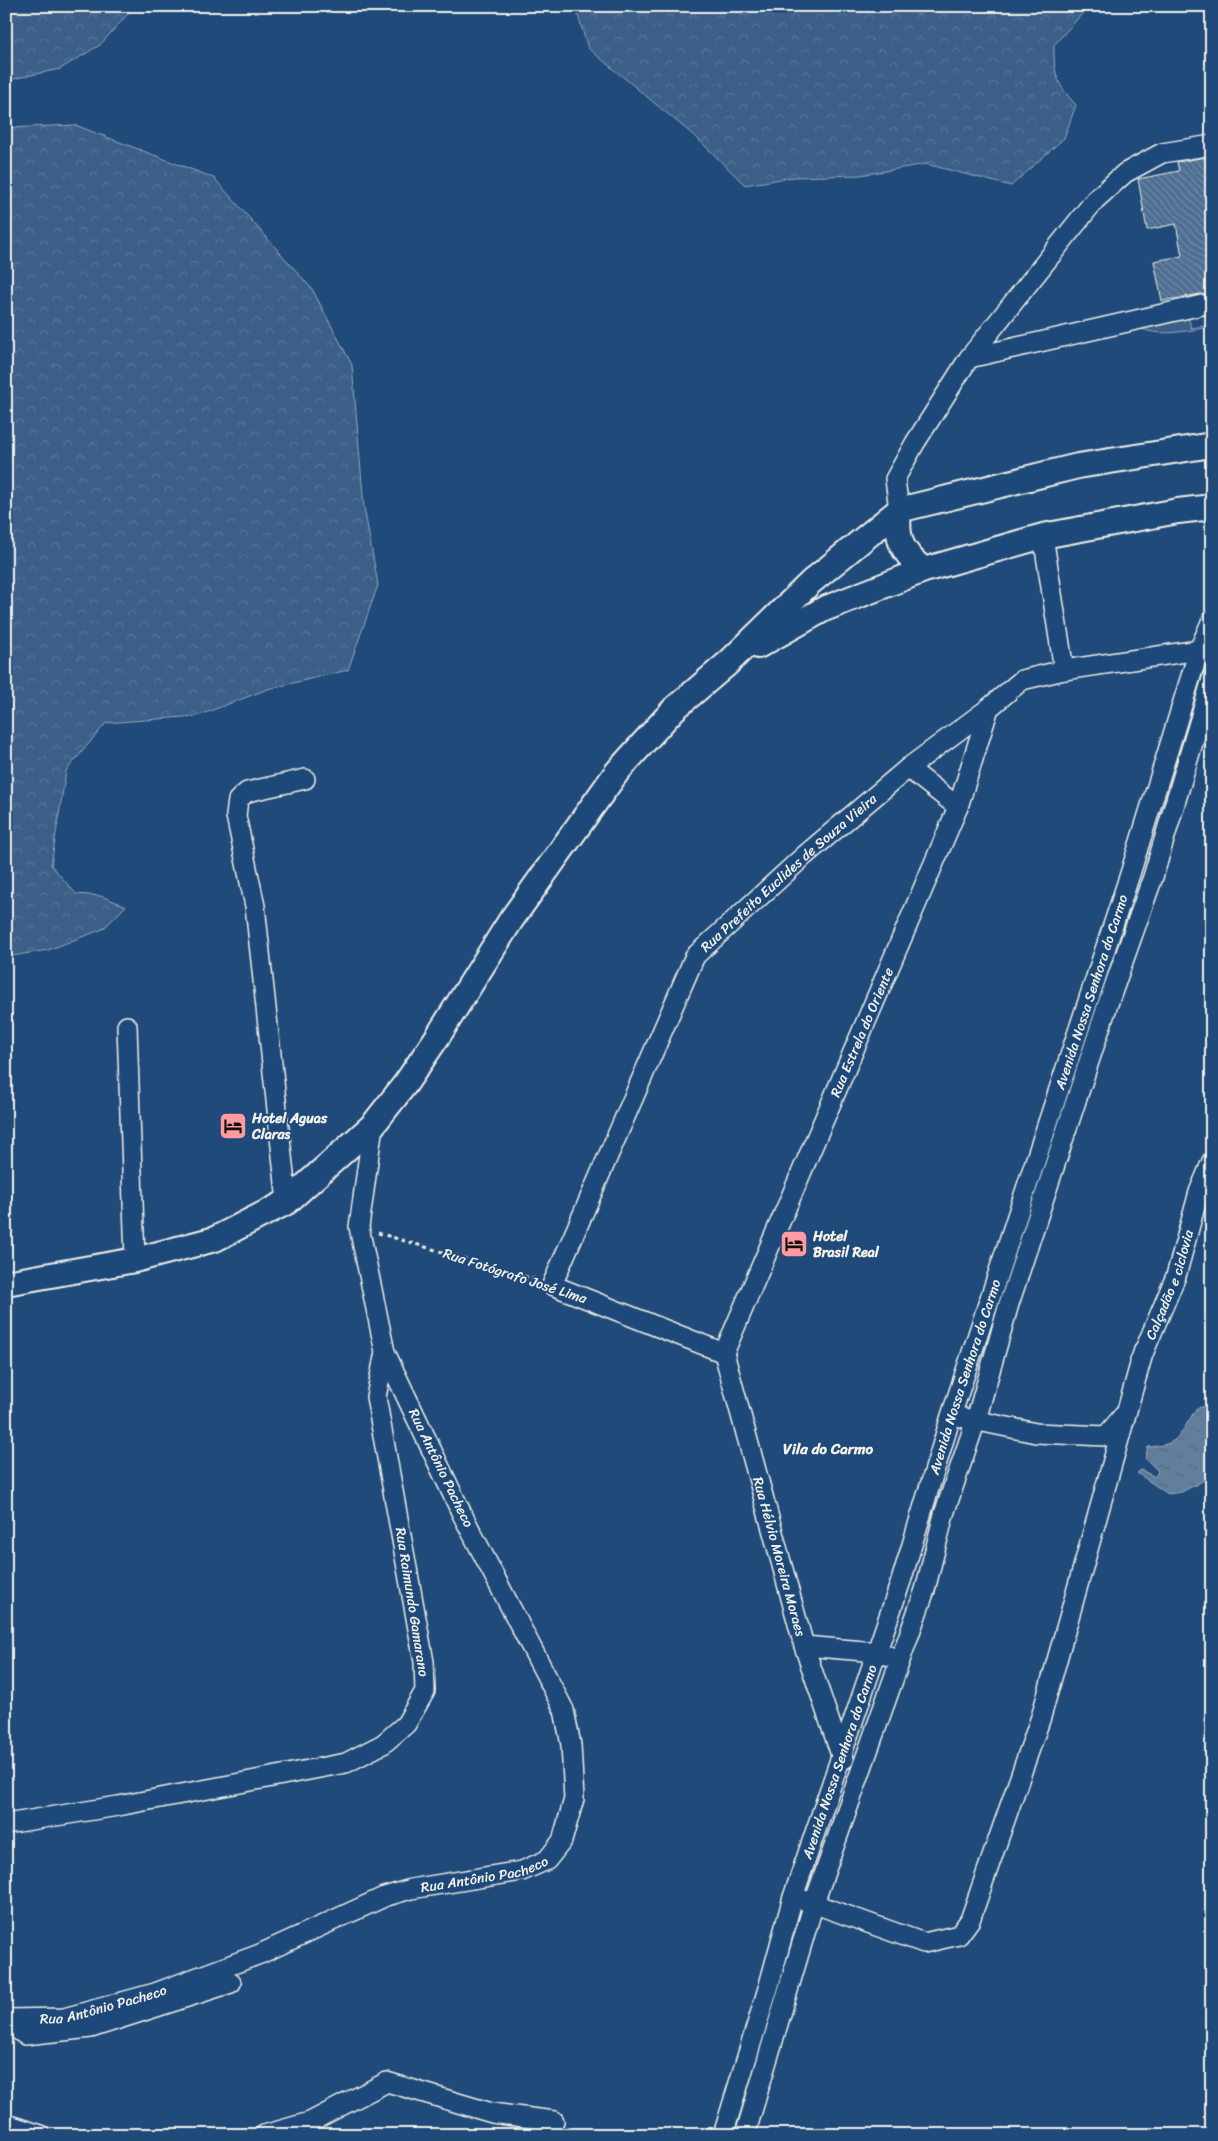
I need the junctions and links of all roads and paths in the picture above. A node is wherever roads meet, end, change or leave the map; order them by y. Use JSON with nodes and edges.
{"nodes":[{"id":1,"x":1212,"y":145,"type":"edge"},
{"id":2,"x":1202,"y":305,"type":"dead end"},
{"id":3,"x":969,"y":358,"type":"junction"},
{"id":4,"x":1212,"y":445,"type":"edge"},
{"id":5,"x":1212,"y":507,"type":"edge"},
{"id":6,"x":899,"y":510,"type":"junction"},
{"id":7,"x":1043,"y":536,"type":"junction"},
{"id":8,"x":924,"y":570,"type":"junction"},
{"id":9,"x":1212,"y":620,"type":"edge"},
{"id":10,"x":1205,"y":653,"type":"edge"},
{"id":11,"x":728,"y":662,"type":"junction"},
{"id":12,"x":1064,"y":670,"type":"junction"},
{"id":13,"x":1212,"y":678,"type":"edge"},
{"id":14,"x":989,"y":708,"type":"junction"},
{"id":15,"x":908,"y":768,"type":"junction"},
{"id":16,"x":305,"y":779,"type":"dead end"},
{"id":17,"x":958,"y":807,"type":"junction"},
{"id":18,"x":1130,"y":874,"type":"junction"},
{"id":19,"x":1153,"y":877,"type":"junction"},
{"id":20,"x":1087,"y":1000,"type":"junction"},
{"id":21,"x":1108,"y":1004,"type":"junction"},
{"id":22,"x":127,"y":1026,"type":"dead end"},
{"id":23,"x":373,"y":1125,"type":"junction"},
{"id":24,"x":1212,"y":1161,"type":"edge"},
{"id":25,"x":287,"y":1202,"type":"junction"},
{"id":26,"x":359,"y":1227,"type":"junction"},
{"id":27,"x":135,"y":1260,"type":"junction"},
{"id":28,"x":6,"y":1283,"type":"edge"},
{"id":29,"x":552,"y":1284,"type":"junction"},
{"id":30,"x":990,"y":1301,"type":"junction"},
{"id":31,"x":1009,"y":1304,"type":"junction"},
{"id":32,"x":1144,"y":1350,"type":"junction"},
{"id":33,"x":385,"y":1352,"type":"junction"},
{"id":34,"x":724,"y":1353,"type":"junction"},
{"id":35,"x":951,"y":1416,"type":"junction"},
{"id":36,"x":976,"y":1420,"type":"junction"},
{"id":37,"x":924,"y":1510,"type":"junction"},
{"id":38,"x":944,"y":1514,"type":"junction"},
{"id":39,"x":804,"y":1646,"type":"junction"},
{"id":40,"x":877,"y":1652,"type":"junction"},
{"id":41,"x":900,"y":1660,"type":"junction"},
{"id":42,"x":842,"y":1758,"type":"junction"},
{"id":43,"x":864,"y":1766,"type":"junction"},
{"id":44,"x":6,"y":1824,"type":"edge"},
{"id":45,"x":793,"y":1897,"type":"junction"},
{"id":46,"x":814,"y":1903,"type":"junction"},
{"id":47,"x":231,"y":1983,"type":"dead end"},
{"id":48,"x":768,"y":1985,"type":"junction"},
{"id":49,"x":789,"y":1990,"type":"junction"},
{"id":50,"x":6,"y":2021,"type":"edge"},
{"id":51,"x":554,"y":2120,"type":"dead end"},
{"id":52,"x":6,"y":2124,"type":"edge"},
{"id":53,"x":313,"y":2128,"type":"edge"},
{"id":54,"x":42,"y":2135,"type":"edge"},
{"id":55,"x":264,"y":2135,"type":"edge"},
{"id":56,"x":723,"y":2135,"type":"edge"},
{"id":57,"x":745,"y":2135,"type":"edge"}],
"edges":[{"from":1,"to":3,"type":"street"},
{"from":2,"to":3,"type":"street"},
{"from":3,"to":6,"type":"street"},
{"from":4,"to":6,"type":"main road"},
{"from":5,"to":7,"type":"main road"},
{"from":6,"to":8,"type":"main road"},
{"from":6,"to":11,"type":"main road"},
{"from":7,"to":8,"type":"main road"},
{"from":7,"to":12,"type":"street"},
{"from":8,"to":11,"type":"main road"},
{"from":9,"to":10,"type":"street","name":"Avenida Nossa Senhora do Carmo"},
{"from":10,"to":12,"type":"street","name":"Rua Prefeito Euclides de Souza Vieira"},
{"from":10,"to":18,"type":"street","name":"Avenida Nossa Senhora do Carmo"},
{"from":11,"to":23,"type":"main road"},
{"from":12,"to":14,"type":"street","name":"Rua Prefeito Euclides de Souza Vieira"},
{"from":13,"to":19,"type":"street","name":"Avenida Nossa Senhora do Carmo"},
{"from":14,"to":15,"type":"street","name":"Rua Prefeito Euclides de Souza Vieira"},
{"from":14,"to":17,"type":"street","name":"Rua Estrela do Oriente"},
{"from":15,"to":17,"type":"street"},
{"from":15,"to":29,"type":"street","name":"Rua Prefeito Euclides de Souza Vieira"},
{"from":16,"to":25,"type":"street"},
{"from":17,"to":34,"type":"street","name":"Rua Estrela do Oriente"},
{"from":18,"to":19,"type":"street"},
{"from":18,"to":20,"type":"street","name":"Avenida Nossa Senhora do Carmo"},
{"from":19,"to":21,"type":"street","name":"Avenida Nossa Senhora do Carmo"},
{"from":20,"to":21,"type":"street"},
{"from":20,"to":30,"type":"street","name":"Avenida Nossa Senhora do Carmo"},
{"from":21,"to":31,"type":"street","name":"Avenida Nossa Senhora do Carmo"},
{"from":22,"to":27,"type":"street"},
{"from":23,"to":25,"type":"main road"},
{"from":23,"to":26,"type":"street","name":"Rua Raimundo Gamarano"},
{"from":24,"to":32,"type":"street","name":"Calçadão e ciclovia"},
{"from":25,"to":27,"type":"main road"},
{"from":26,"to":29,"type":"path","name":"Rua Fotógrafo José Lima"},
{"from":26,"to":33,"type":"street","name":"Rua Raimundo Gamarano"},
{"from":27,"to":28,"type":"main road"},
{"from":29,"to":34,"type":"street","name":"Rua Fotógrafo José Lima"},
{"from":30,"to":31,"type":"street"},
{"from":30,"to":35,"type":"street","name":"Avenida Nossa Senhora do Carmo"},
{"from":31,"to":36,"type":"street","name":"Avenida Nossa Senhora do Carmo"},
{"from":32,"to":36,"type":"street"},
{"from":32,"to":46,"type":"street"},
{"from":33,"to":44,"type":"street","name":"Rua Raimundo Gamarano"},
{"from":33,"to":50,"type":"street","name":"Rua Antônio Pacheco"},
{"from":34,"to":39,"type":"street","name":"Rua Hélvio Moreira Moraes"},
{"from":35,"to":36,"type":"street"},
{"from":35,"to":37,"type":"street","name":"Avenida Nossa Senhora do Carmo"},
{"from":36,"to":38,"type":"street","name":"Avenida Nossa Senhora do Carmo"},
{"from":37,"to":38,"type":"street"},
{"from":37,"to":40,"type":"street","name":"Avenida Nossa Senhora do Carmo"},
{"from":38,"to":41,"type":"street","name":"Avenida Nossa Senhora do Carmo"},
{"from":39,"to":40,"type":"street"},
{"from":39,"to":42,"type":"street","name":"Rua Hélvio Moreira Moraes"},
{"from":40,"to":41,"type":"street"},
{"from":40,"to":42,"type":"street","name":"Avenida Nossa Senhora do Carmo"},
{"from":41,"to":43,"type":"street","name":"Avenida Nossa Senhora do Carmo"},
{"from":42,"to":43,"type":"street"},
{"from":42,"to":45,"type":"street","name":"Avenida Nossa Senhora do Carmo"},
{"from":43,"to":46,"type":"street","name":"Avenida Nossa Senhora do Carmo"},
{"from":45,"to":46,"type":"street"},
{"from":45,"to":48,"type":"street","name":"Avenida Nossa Senhora do Carmo"},
{"from":46,"to":49,"type":"street","name":"Avenida Nossa Senhora do Carmo"},
{"from":47,"to":50,"type":"street","name":"Rua Antônio Pacheco"},
{"from":48,"to":49,"type":"street"},
{"from":48,"to":56,"type":"street","name":"Avenida Nossa Senhora do Carmo"},
{"from":49,"to":57,"type":"street","name":"Avenida Nossa Senhora do Carmo"},
{"from":51,"to":53,"type":"street"},
{"from":52,"to":54,"type":"street"},
{"from":53,"to":55,"type":"street"}]}
